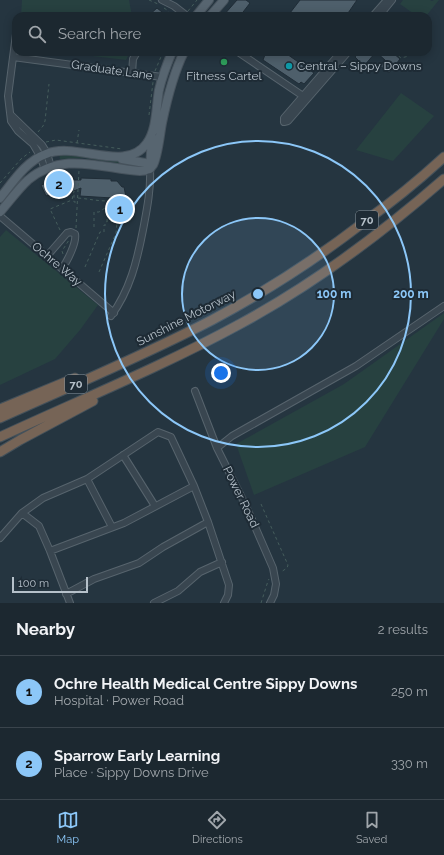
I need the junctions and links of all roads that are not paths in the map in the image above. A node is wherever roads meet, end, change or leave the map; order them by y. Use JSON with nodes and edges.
{"nodes":[{"id":1,"x":162,"y":0,"type":"edge"},
{"id":2,"x":209,"y":0,"type":"edge"},
{"id":3,"x":224,"y":0,"type":"edge"},
{"id":4,"x":392,"y":0,"type":"edge"},
{"id":5,"x":384,"y":2,"type":"edge"},
{"id":6,"x":182,"y":12,"type":"edge"},
{"id":7,"x":199,"y":12,"type":"edge"},
{"id":8,"x":214,"y":12,"type":"edge"},
{"id":9,"x":376,"y":12,"type":"edge"},
{"id":10,"x":380,"y":12,"type":"edge"},
{"id":11,"x":135,"y":56,"type":"edge"},
{"id":12,"x":170,"y":56,"type":"edge"},
{"id":13,"x":182,"y":56,"type":"edge"},
{"id":14,"x":244,"y":56,"type":"edge"},
{"id":15,"x":338,"y":56,"type":"edge"},
{"id":16,"x":344,"y":56,"type":"edge"},
{"id":17,"x":13,"y":57,"type":"joint"},
{"id":18,"x":132,"y":73,"type":"junction"},
{"id":19,"x":158,"y":76,"type":"junction"},
{"id":20,"x":305,"y":97,"type":"junction"},
{"id":21,"x":11,"y":115,"type":"junction"},
{"id":22,"x":153,"y":132,"type":"junction"},
{"id":23,"x":41,"y":153,"type":"junction"},
{"id":24,"x":116,"y":157,"type":"junction"},
{"id":25,"x":444,"y":157,"type":"edge"},
{"id":26,"x":48,"y":168,"type":"junction"},
{"id":27,"x":150,"y":168,"type":"junction"},
{"id":28,"x":444,"y":179,"type":"edge"},
{"id":29,"x":0,"y":198,"type":"edge"},
{"id":30,"x":0,"y":212,"type":"edge"},
{"id":31,"x":0,"y":216,"type":"edge"},
{"id":32,"x":47,"y":256,"type":"junction"},
{"id":33,"x":62,"y":268,"type":"junction"},
{"id":34,"x":444,"y":306,"type":"edge"},
{"id":35,"x":152,"y":350,"type":"junction"},
{"id":36,"x":109,"y":387,"type":"junction"},
{"id":37,"x":195,"y":391,"type":"dead end"},
{"id":38,"x":0,"y":409,"type":"edge"},
{"id":39,"x":0,"y":418,"type":"edge"},
{"id":40,"x":0,"y":437,"type":"edge"},
{"id":41,"x":217,"y":448,"type":"junction"},
{"id":42,"x":0,"y":452,"type":"edge"},
{"id":43,"x":124,"y":455,"type":"junction"},
{"id":44,"x":87,"y":479,"type":"junction"},
{"id":45,"x":194,"y":486,"type":"junction"},
{"id":46,"x":155,"y":506,"type":"junction"},
{"id":47,"x":22,"y":513,"type":"junction"},
{"id":48,"x":208,"y":522,"type":"junction"},
{"id":49,"x":112,"y":527,"type":"junction"},
{"id":50,"x":0,"y":538,"type":"edge"},
{"id":51,"x":50,"y":551,"type":"junction"},
{"id":52,"x":222,"y":562,"type":"junction"},
{"id":53,"x":66,"y":594,"type":"junction"},
{"id":54,"x":70,"y":603,"type":"edge"},
{"id":55,"x":154,"y":603,"type":"edge"},
{"id":56,"x":224,"y":603,"type":"edge"},
{"id":57,"x":270,"y":603,"type":"edge"}],
"edges":[{"from":1,"to":6,"type":"street"},
{"from":2,"to":7,"type":"main road"},
{"from":3,"to":8,"type":"main road"},
{"from":4,"to":5,"type":"street"},
{"from":5,"to":9,"type":"street"},
{"from":5,"to":10,"type":"street"},
{"from":11,"to":18,"type":"street"},
{"from":12,"to":19,"type":"main road"},
{"from":13,"to":27,"type":"main road"},
{"from":14,"to":20,"type":"street"},
{"from":15,"to":20,"type":"street"},
{"from":16,"to":20,"type":"street"},
{"from":17,"to":18,"type":"street","name":"Graduate Lane"},
{"from":17,"to":21,"type":"street"},
{"from":18,"to":19,"type":"street","name":"Graduate Lane"},
{"from":19,"to":22,"type":"main road"},
{"from":21,"to":23,"type":"street"},
{"from":21,"to":23,"type":"street"},
{"from":22,"to":24,"type":"main road"},
{"from":22,"to":27,"type":"main road"},
{"from":23,"to":24,"type":"main road"},
{"from":23,"to":26,"type":"street"},
{"from":23,"to":29,"type":"main road"},
{"from":24,"to":27,"type":"main road"},
{"from":25,"to":35,"type":"highway","name":"Sunshine Motorway","number":"70"},
{"from":26,"to":27,"type":"main road"},
{"from":26,"to":30,"type":"main road"},
{"from":27,"to":33,"type":"street","name":"Ochre Way"},
{"from":28,"to":36,"type":"highway","number":"70"},
{"from":31,"to":32,"type":"street","name":"Ochre Way"},
{"from":32,"to":33,"type":"street","name":"Ochre Way"},
{"from":32,"to":33,"type":"street"},
{"from":34,"to":41,"type":"street"},
{"from":35,"to":38,"type":"highway"},
{"from":35,"to":39,"type":"highway","name":"Sunshine Motorway","number":"70"},
{"from":36,"to":40,"type":"highway","number":"70"},
{"from":36,"to":42,"type":"highway"},
{"from":37,"to":41,"type":"street","name":"Power Road"},
{"from":41,"to":57,"type":"street","name":"Power Road"},
{"from":43,"to":44,"type":"street"},
{"from":43,"to":45,"type":"street"},
{"from":43,"to":46,"type":"street"},
{"from":44,"to":47,"type":"street"},
{"from":44,"to":49,"type":"street"},
{"from":45,"to":46,"type":"street"},
{"from":45,"to":48,"type":"street"},
{"from":46,"to":49,"type":"street"},
{"from":47,"to":50,"type":"street"},
{"from":47,"to":51,"type":"street"},
{"from":48,"to":52,"type":"street"},
{"from":48,"to":53,"type":"street"},
{"from":49,"to":51,"type":"street"},
{"from":51,"to":53,"type":"street"},
{"from":52,"to":55,"type":"street"},
{"from":52,"to":56,"type":"street"},
{"from":53,"to":54,"type":"street"}]}
